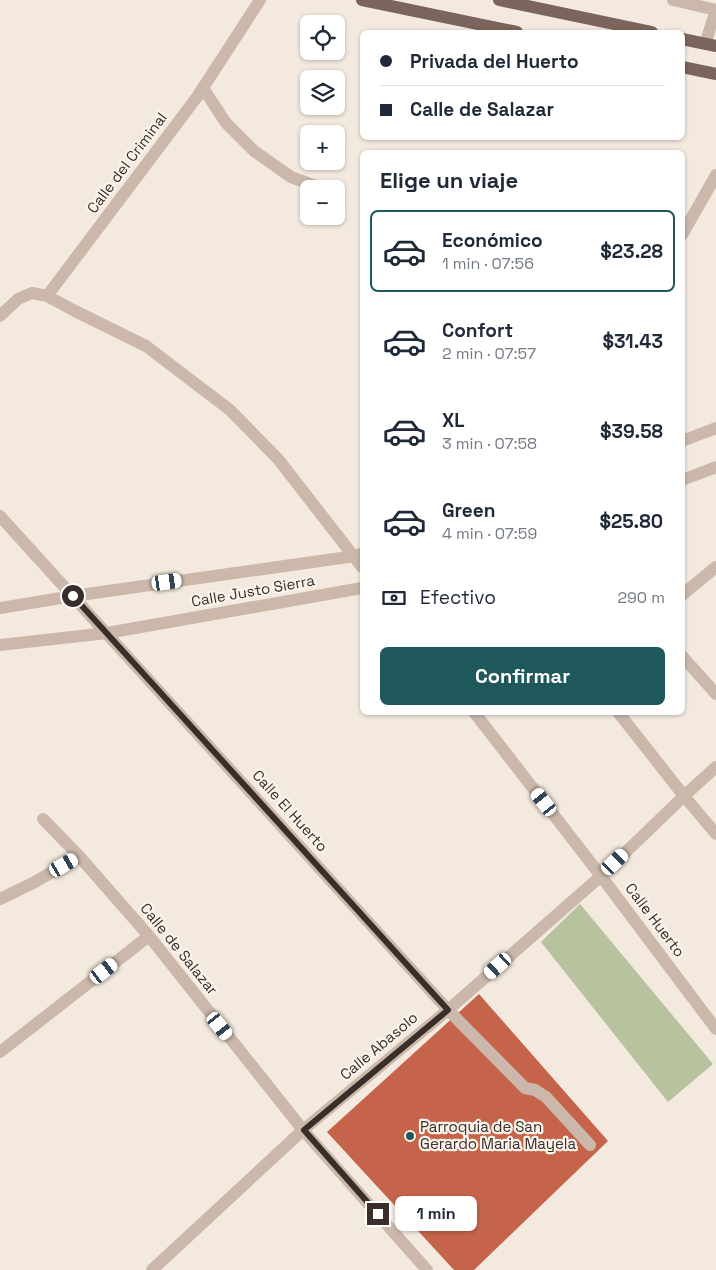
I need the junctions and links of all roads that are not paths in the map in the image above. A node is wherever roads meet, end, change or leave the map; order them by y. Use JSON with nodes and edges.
{"nodes":[{"id":1,"x":260,"y":0,"type":"edge"},
{"id":2,"x":362,"y":0,"type":"edge"},
{"id":3,"x":499,"y":0,"type":"edge"},
{"id":4,"x":673,"y":0,"type":"edge"},
{"id":5,"x":716,"y":10,"type":"edge"},
{"id":6,"x":507,"y":30,"type":"edge"},
{"id":7,"x":642,"y":30,"type":"edge"},
{"id":8,"x":685,"y":40,"type":"edge"},
{"id":9,"x":711,"y":45,"type":"edge"},
{"id":10,"x":685,"y":68,"type":"edge"},
{"id":11,"x":716,"y":74,"type":"edge"},
{"id":12,"x":203,"y":88,"type":"junction"},
{"id":13,"x":716,"y":175,"type":"edge"},
{"id":14,"x":300,"y":180,"type":"edge"},
{"id":15,"x":685,"y":230,"type":"edge"},
{"id":16,"x":47,"y":296,"type":"junction"},
{"id":17,"x":0,"y":316,"type":"edge"},
{"id":18,"x":716,"y":428,"type":"edge"},
{"id":19,"x":685,"y":437,"type":"edge"},
{"id":20,"x":716,"y":467,"type":"edge"},
{"id":21,"x":685,"y":479,"type":"edge"},
{"id":22,"x":0,"y":516,"type":"edge"},
{"id":23,"x":359,"y":555,"type":"edge"},
{"id":24,"x":716,"y":566,"type":"edge"},
{"id":25,"x":360,"y":588,"type":"edge"},
{"id":26,"x":685,"y":592,"type":"edge"},
{"id":27,"x":73,"y":596,"type":"junction"},
{"id":28,"x":0,"y":608,"type":"edge"},
{"id":29,"x":107,"y":633,"type":"junction"},
{"id":30,"x":0,"y":645,"type":"edge"},
{"id":31,"x":685,"y":659,"type":"edge"},
{"id":32,"x":716,"y":694,"type":"edge"},
{"id":33,"x":476,"y":715,"type":"edge"},
{"id":34,"x":620,"y":715,"type":"edge"},
{"id":35,"x":716,"y":767,"type":"edge"},
{"id":36,"x":684,"y":796,"type":"junction"},
{"id":37,"x":43,"y":819,"type":"dead end"},
{"id":38,"x":716,"y":834,"type":"edge"},
{"id":39,"x":78,"y":856,"type":"junction"},
{"id":40,"x":601,"y":876,"type":"junction"},
{"id":41,"x":0,"y":899,"type":"edge"},
{"id":42,"x":149,"y":936,"type":"junction"},
{"id":43,"x":448,"y":1010,"type":"junction"},
{"id":44,"x":716,"y":1029,"type":"edge"},
{"id":45,"x":0,"y":1052,"type":"edge"},
{"id":46,"x":304,"y":1130,"type":"junction"},
{"id":47,"x":590,"y":1146,"type":"dead end"},
{"id":48,"x":152,"y":1270,"type":"edge"},
{"id":49,"x":427,"y":1270,"type":"edge"}],
"edges":[{"from":1,"to":12,"type":"street","name":"Calle del Criminal"},
{"from":2,"to":6,"type":"main road"},
{"from":3,"to":7,"type":"main road"},
{"from":4,"to":5,"type":"street"},
{"from":5,"to":9,"type":"street"},
{"from":8,"to":9,"type":"main road"},
{"from":10,"to":11,"type":"main road"},
{"from":12,"to":14,"type":"street"},
{"from":12,"to":16,"type":"street","name":"Calle del Criminal"},
{"from":13,"to":15,"type":"street"},
{"from":16,"to":17,"type":"street"},
{"from":16,"to":23,"type":"street"},
{"from":18,"to":19,"type":"street"},
{"from":20,"to":21,"type":"street"},
{"from":22,"to":27,"type":"street","name":"Calle El Huerto"},
{"from":23,"to":27,"type":"street","name":"Calle Justo Sierra"},
{"from":24,"to":26,"type":"street"},
{"from":25,"to":29,"type":"street","name":"Calle Justo Sierra"},
{"from":27,"to":28,"type":"street","name":"Calle Justo Sierra"},
{"from":27,"to":29,"type":"street","name":"Calle El Huerto"},
{"from":29,"to":30,"type":"street","name":"Calle Justo Sierra"},
{"from":29,"to":43,"type":"street","name":"Calle El Huerto"},
{"from":31,"to":32,"type":"street"},
{"from":33,"to":40,"type":"street","name":"Calle Huerto"},
{"from":34,"to":36,"type":"street"},
{"from":35,"to":36,"type":"street","name":"Calle Abasolo"},
{"from":36,"to":38,"type":"street"},
{"from":36,"to":40,"type":"street","name":"Calle Abasolo"},
{"from":37,"to":39,"type":"street","name":"Calle de Salazar"},
{"from":39,"to":41,"type":"street"},
{"from":39,"to":42,"type":"street","name":"Calle de Salazar"},
{"from":40,"to":43,"type":"street","name":"Calle Abasolo"},
{"from":40,"to":44,"type":"street","name":"Calle Huerto"},
{"from":42,"to":45,"type":"street"},
{"from":42,"to":46,"type":"street","name":"Calle de Salazar"},
{"from":43,"to":46,"type":"street","name":"Calle Abasolo"},
{"from":43,"to":47,"type":"street","name":"Calle El Huerto"},
{"from":46,"to":48,"type":"street","name":"Calle Abasolo"},
{"from":46,"to":49,"type":"street","name":"Calle de Salazar"}]}
